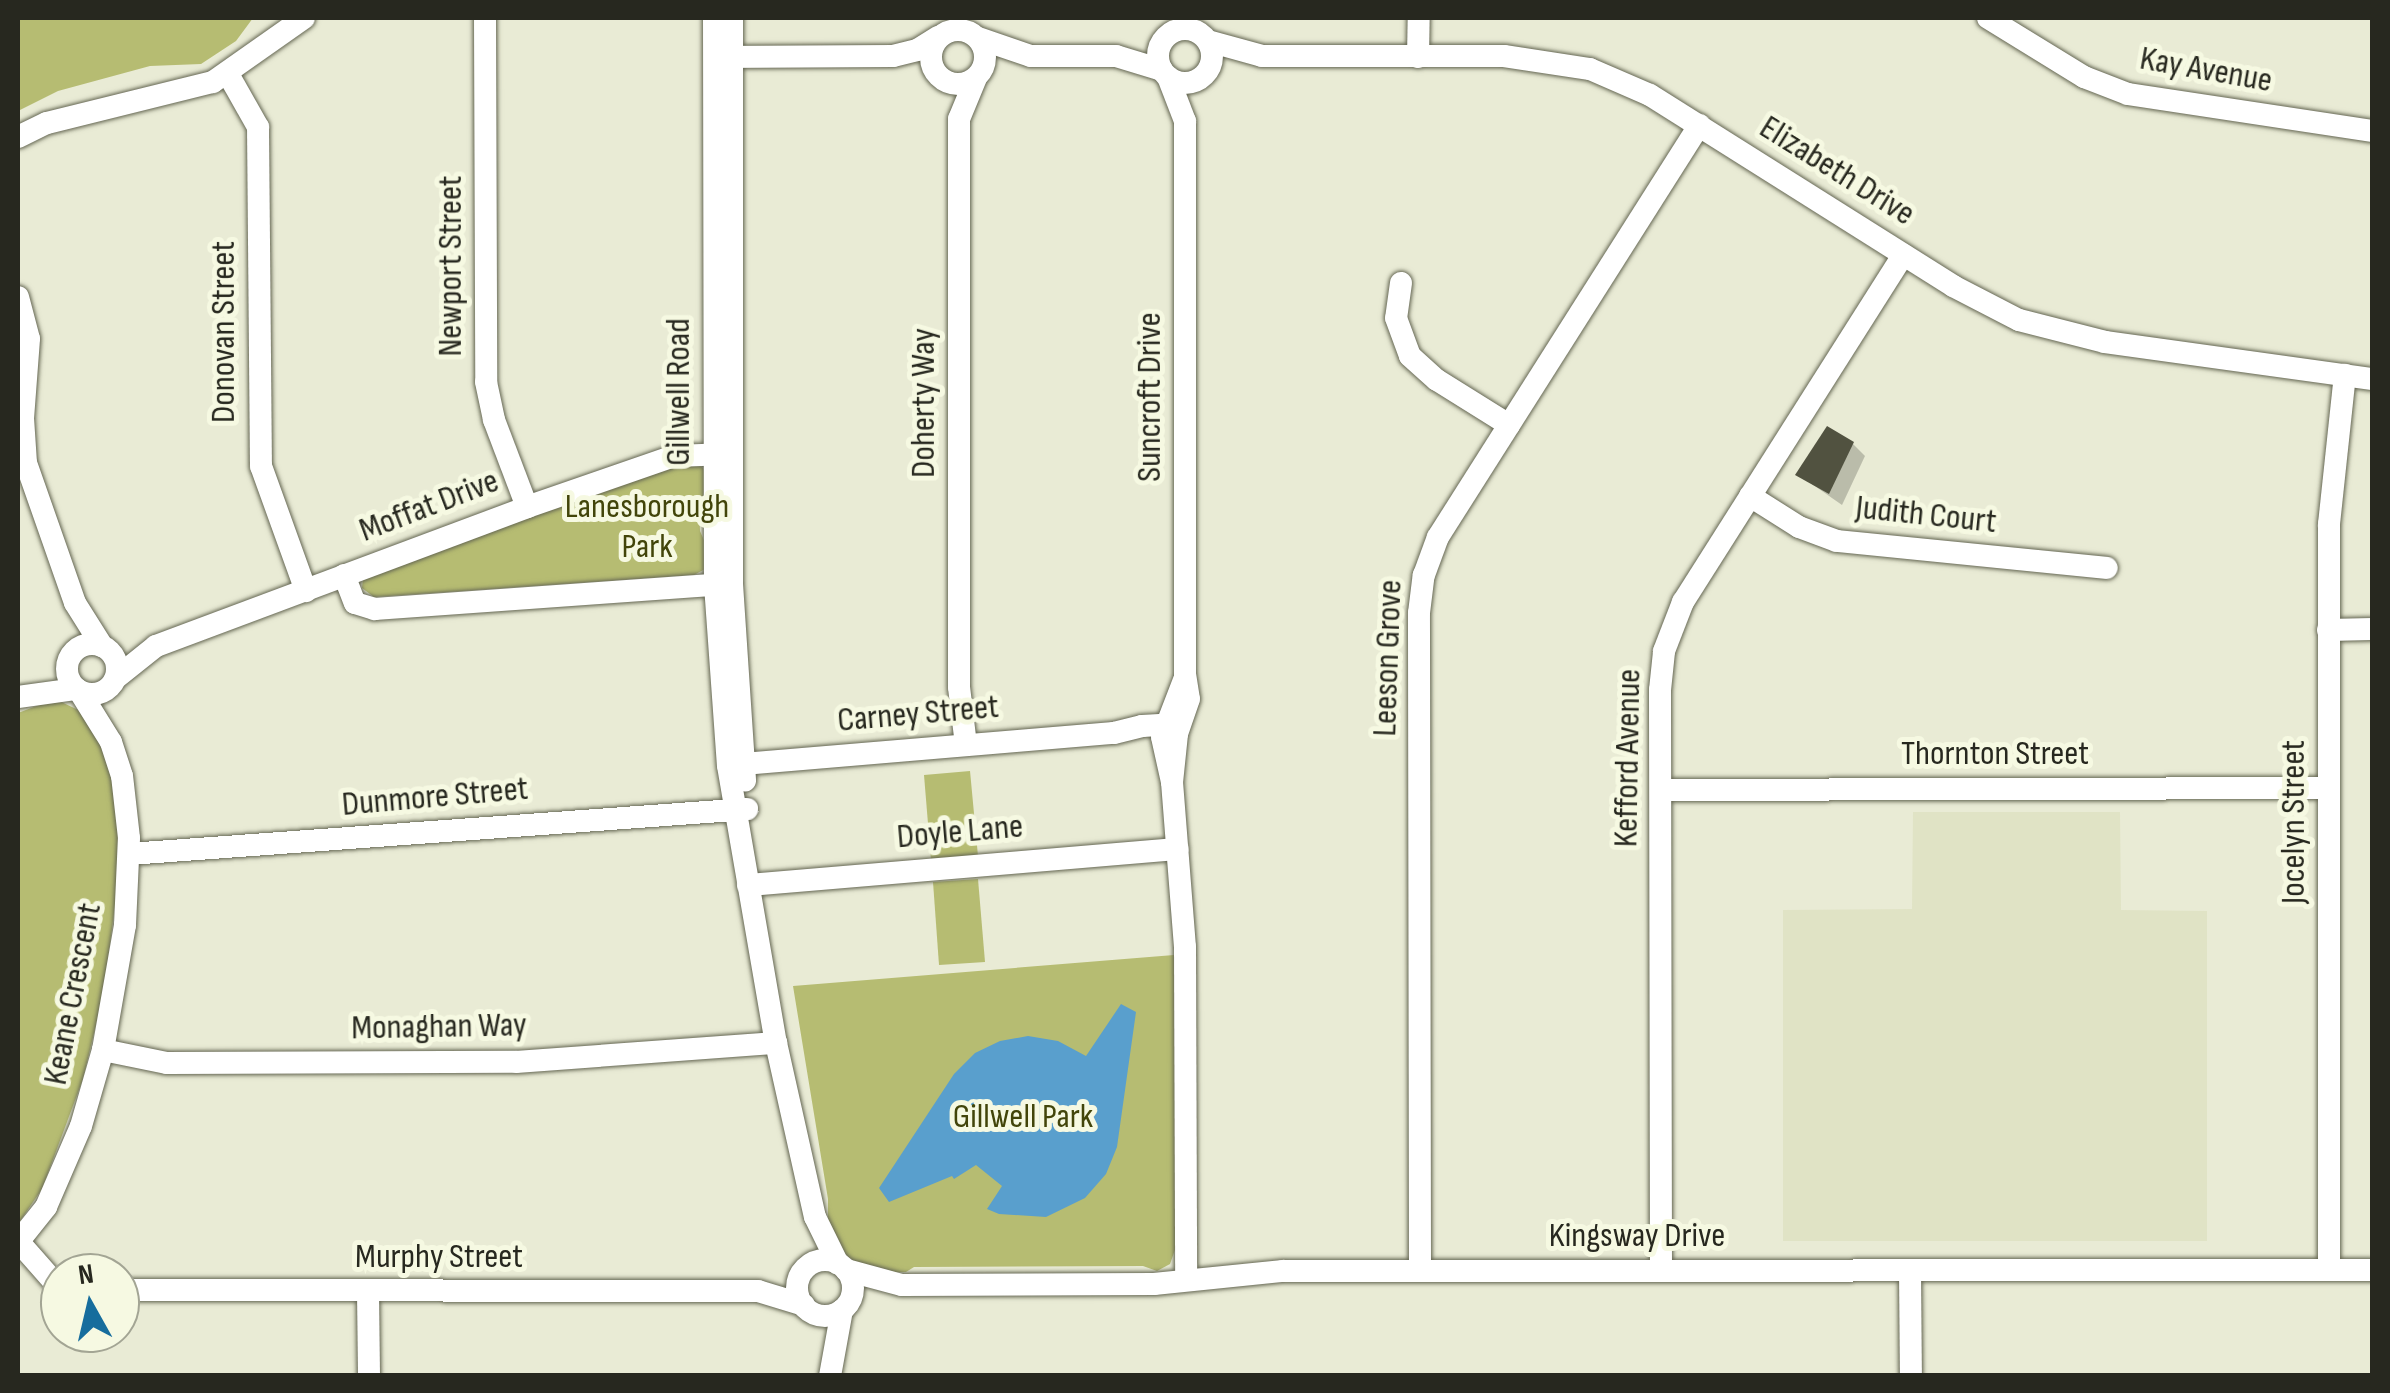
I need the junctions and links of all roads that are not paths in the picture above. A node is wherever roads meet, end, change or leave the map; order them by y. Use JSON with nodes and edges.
{"nodes":[{"id":1,"x":304,"y":18,"type":"edge"},
{"id":2,"x":485,"y":18,"type":"edge"},
{"id":3,"x":714,"y":18,"type":"edge"},
{"id":4,"x":732,"y":18,"type":"edge"},
{"id":5,"x":1418,"y":18,"type":"edge"},
{"id":6,"x":1988,"y":18,"type":"edge"},
{"id":7,"x":943,"y":30,"type":"edge"},
{"id":8,"x":973,"y":30,"type":"edge"},
{"id":9,"x":1168,"y":32,"type":"edge"},
{"id":10,"x":1202,"y":32,"type":"edge"},
{"id":11,"x":894,"y":56,"type":"junction"},
{"id":12,"x":1030,"y":56,"type":"junction"},
{"id":13,"x":1116,"y":56,"type":"junction"},
{"id":14,"x":1262,"y":56,"type":"junction"},
{"id":15,"x":1418,"y":56,"type":"junction"},
{"id":16,"x":723,"y":57,"type":"junction"},
{"id":17,"x":228,"y":74,"type":"junction"},
{"id":18,"x":937,"y":74,"type":"junction"},
{"id":19,"x":1165,"y":74,"type":"junction"},
{"id":20,"x":978,"y":76,"type":"junction"},
{"id":21,"x":1204,"y":76,"type":"junction"},
{"id":22,"x":959,"y":119,"type":"junction"},
{"id":23,"x":1185,"y":120,"type":"junction"},
{"id":24,"x":1699,"y":126,"type":"junction"},
{"id":25,"x":2372,"y":131,"type":"edge"},
{"id":26,"x":18,"y":137,"type":"edge"},
{"id":27,"x":1903,"y":255,"type":"junction"},
{"id":28,"x":1401,"y":284,"type":"dead end"},
{"id":29,"x":18,"y":298,"type":"edge"},
{"id":30,"x":2345,"y":375,"type":"junction"},
{"id":31,"x":2372,"y":379,"type":"edge"},
{"id":32,"x":1509,"y":426,"type":"junction"},
{"id":33,"x":723,"y":454,"type":"junction"},
{"id":34,"x":1750,"y":496,"type":"junction"},
{"id":35,"x":527,"y":507,"type":"junction"},
{"id":36,"x":2107,"y":568,"type":"dead end"},
{"id":37,"x":344,"y":576,"type":"junction"},
{"id":38,"x":724,"y":585,"type":"junction"},
{"id":39,"x":306,"y":591,"type":"junction"},
{"id":40,"x":75,"y":603,"type":"junction"},
{"id":41,"x":2372,"y":629,"type":"edge"},
{"id":42,"x":2328,"y":630,"type":"junction"},
{"id":43,"x":156,"y":646,"type":"junction"},
{"id":44,"x":105,"y":648,"type":"junction"},
{"id":45,"x":70,"y":658,"type":"junction"},
{"id":46,"x":114,"y":681,"type":"junction"},
{"id":47,"x":78,"y":690,"type":"junction"},
{"id":48,"x":22,"y":695,"type":"edge"},
{"id":49,"x":1168,"y":732,"type":"junction"},
{"id":50,"x":111,"y":742,"type":"junction"},
{"id":51,"x":959,"y":745,"type":"junction"},
{"id":52,"x":736,"y":765,"type":"junction"},
{"id":53,"x":2329,"y":788,"type":"junction"},
{"id":54,"x":1661,"y":790,"type":"junction"},
{"id":55,"x":740,"y":810,"type":"junction"},
{"id":56,"x":1177,"y":849,"type":"junction"},
{"id":57,"x":129,"y":854,"type":"junction"},
{"id":58,"x":748,"y":884,"type":"junction"},
{"id":59,"x":776,"y":1043,"type":"junction"},
{"id":60,"x":103,"y":1050,"type":"junction"},
{"id":61,"x":815,"y":1217,"type":"junction"},
{"id":62,"x":18,"y":1242,"type":"edge"},
{"id":63,"x":40,"y":1265,"type":"edge"},
{"id":64,"x":842,"y":1267,"type":"junction"},
{"id":65,"x":805,"y":1270,"type":"junction"},
{"id":66,"x":1661,"y":1270,"type":"junction"},
{"id":67,"x":2329,"y":1270,"type":"junction"},
{"id":68,"x":2372,"y":1270,"type":"edge"},
{"id":69,"x":1420,"y":1271,"type":"junction"},
{"id":70,"x":1910,"y":1271,"type":"junction"},
{"id":71,"x":1186,"y":1280,"type":"junction"},
{"id":72,"x":902,"y":1285,"type":"junction"},
{"id":73,"x":140,"y":1290,"type":"edge"},
{"id":74,"x":758,"y":1291,"type":"junction"},
{"id":75,"x":368,"y":1292,"type":"junction"},
{"id":76,"x":846,"y":1306,"type":"junction"},
{"id":77,"x":807,"y":1308,"type":"junction"},
{"id":78,"x":830,"y":1367,"type":"edge"},
{"id":79,"x":368,"y":1376,"type":"edge"},
{"id":80,"x":1910,"y":1376,"type":"edge"}],
"edges":[{"from":1,"to":17,"type":"street"},
{"from":2,"to":35,"type":"street","name":"Newport Street"},
{"from":3,"to":16,"type":"street","name":"Gillwell Road"},
{"from":4,"to":16,"type":"street","name":"Gillwell Road"},
{"from":5,"to":15,"type":"street"},
{"from":6,"to":25,"type":"street","name":"Kay Avenue"},
{"from":7,"to":8,"type":"street"},
{"from":7,"to":11,"type":"street"},
{"from":7,"to":18,"type":"street"},
{"from":8,"to":12,"type":"street"},
{"from":8,"to":20,"type":"street"},
{"from":9,"to":10,"type":"street"},
{"from":9,"to":13,"type":"street"},
{"from":9,"to":19,"type":"street"},
{"from":10,"to":14,"type":"street","name":"Elizabeth Drive"},
{"from":10,"to":21,"type":"street"},
{"from":11,"to":16,"type":"street"},
{"from":11,"to":18,"type":"street"},
{"from":12,"to":13,"type":"street"},
{"from":12,"to":20,"type":"street"},
{"from":13,"to":19,"type":"street"},
{"from":14,"to":15,"type":"street","name":"Elizabeth Drive"},
{"from":14,"to":21,"type":"street","name":"Elizabeth Drive"},
{"from":15,"to":24,"type":"street","name":"Elizabeth Drive"},
{"from":16,"to":33,"type":"street","name":"Gillwell Road"},
{"from":17,"to":26,"type":"street"},
{"from":17,"to":39,"type":"street","name":"Donovan Street"},
{"from":18,"to":20,"type":"street"},
{"from":18,"to":22,"type":"street","name":"Doherty Way"},
{"from":19,"to":21,"type":"street"},
{"from":19,"to":23,"type":"street","name":"Suncroft Drive"},
{"from":20,"to":22,"type":"street","name":"Doherty Way"},
{"from":21,"to":23,"type":"street","name":"Suncroft Drive"},
{"from":22,"to":51,"type":"street","name":"Doherty Way"},
{"from":23,"to":49,"type":"street","name":"Suncroft Drive"},
{"from":24,"to":27,"type":"street","name":"Elizabeth Drive"},
{"from":24,"to":32,"type":"street","name":"Leeson Grove"},
{"from":27,"to":30,"type":"street","name":"Elizabeth Drive"},
{"from":27,"to":34,"type":"street","name":"Kefford Avenue"},
{"from":28,"to":32,"type":"street"},
{"from":29,"to":40,"type":"street"},
{"from":30,"to":31,"type":"street","name":"Elizabeth Drive"},
{"from":30,"to":42,"type":"street","name":"Jocelyn Street"},
{"from":32,"to":69,"type":"street","name":"Leeson Grove"},
{"from":33,"to":35,"type":"street","name":"Moffat Drive"},
{"from":33,"to":38,"type":"street","name":"Gillwell Road"},
{"from":34,"to":36,"type":"street","name":"Judith Court"},
{"from":34,"to":54,"type":"street","name":"Kefford Avenue"},
{"from":35,"to":37,"type":"street","name":"Moffat Drive"},
{"from":37,"to":38,"type":"street"},
{"from":37,"to":39,"type":"street","name":"Moffat Drive"},
{"from":38,"to":52,"type":"street","name":"Gillwell Road"},
{"from":39,"to":43,"type":"street","name":"Moffat Drive"},
{"from":40,"to":44,"type":"street"},
{"from":40,"to":45,"type":"street"},
{"from":41,"to":42,"type":"street"},
{"from":42,"to":53,"type":"street","name":"Jocelyn Street"},
{"from":43,"to":44,"type":"street","name":"Moffat Drive"},
{"from":43,"to":46,"type":"street","name":"Moffat Drive"},
{"from":44,"to":45,"type":"street"},
{"from":44,"to":46,"type":"street"},
{"from":45,"to":47,"type":"street"},
{"from":45,"to":48,"type":"street"},
{"from":46,"to":47,"type":"street"},
{"from":46,"to":50,"type":"street","name":"Keane Crescent"},
{"from":47,"to":48,"type":"street"},
{"from":47,"to":50,"type":"street","name":"Keane Crescent"},
{"from":49,"to":51,"type":"street","name":"Carney Street"},
{"from":49,"to":56,"type":"street"},
{"from":50,"to":57,"type":"street","name":"Keane Crescent"},
{"from":51,"to":52,"type":"street","name":"Carney Street"},
{"from":52,"to":55,"type":"street","name":"Gillwell Road"},
{"from":53,"to":54,"type":"street","name":"Thornton Street"},
{"from":53,"to":67,"type":"street","name":"Jocelyn Street"},
{"from":54,"to":66,"type":"street","name":"Kefford Avenue"},
{"from":55,"to":57,"type":"street","name":"Dunmore Street"},
{"from":55,"to":58,"type":"street","name":"Gillwell Road"},
{"from":56,"to":58,"type":"street","name":"Doyle Lane"},
{"from":56,"to":71,"type":"street"},
{"from":57,"to":60,"type":"street","name":"Keane Crescent"},
{"from":58,"to":59,"type":"street","name":"Gillwell Road"},
{"from":59,"to":60,"type":"street","name":"Monaghan Way"},
{"from":59,"to":61,"type":"street","name":"Gillwell Road"},
{"from":60,"to":62,"type":"street","name":"Keane Crescent"},
{"from":61,"to":64,"type":"street","name":"Gillwell Road"},
{"from":61,"to":65,"type":"street","name":"Gillwell Road"},
{"from":62,"to":63,"type":"street"},
{"from":64,"to":65,"type":"street"},
{"from":64,"to":72,"type":"street","name":"Kingsway Drive"},
{"from":64,"to":76,"type":"street"},
{"from":65,"to":74,"type":"street","name":"Murphy Street"},
{"from":65,"to":77,"type":"street"},
{"from":66,"to":69,"type":"street","name":"Kingsway Drive"},
{"from":66,"to":70,"type":"street","name":"Kingsway Drive"},
{"from":67,"to":68,"type":"street","name":"Kingsway Drive"},
{"from":67,"to":70,"type":"street","name":"Kingsway Drive"},
{"from":69,"to":71,"type":"street","name":"Kingsway Drive"},
{"from":70,"to":80,"type":"street"},
{"from":71,"to":72,"type":"street","name":"Kingsway Drive"},
{"from":72,"to":76,"type":"street","name":"Kingsway Drive"},
{"from":73,"to":75,"type":"street","name":"Murphy Street"},
{"from":74,"to":75,"type":"street","name":"Murphy Street"},
{"from":74,"to":77,"type":"street","name":"Murphy Street"},
{"from":75,"to":79,"type":"street"},
{"from":76,"to":77,"type":"street"},
{"from":76,"to":78,"type":"street"},
{"from":77,"to":78,"type":"street"}]}
